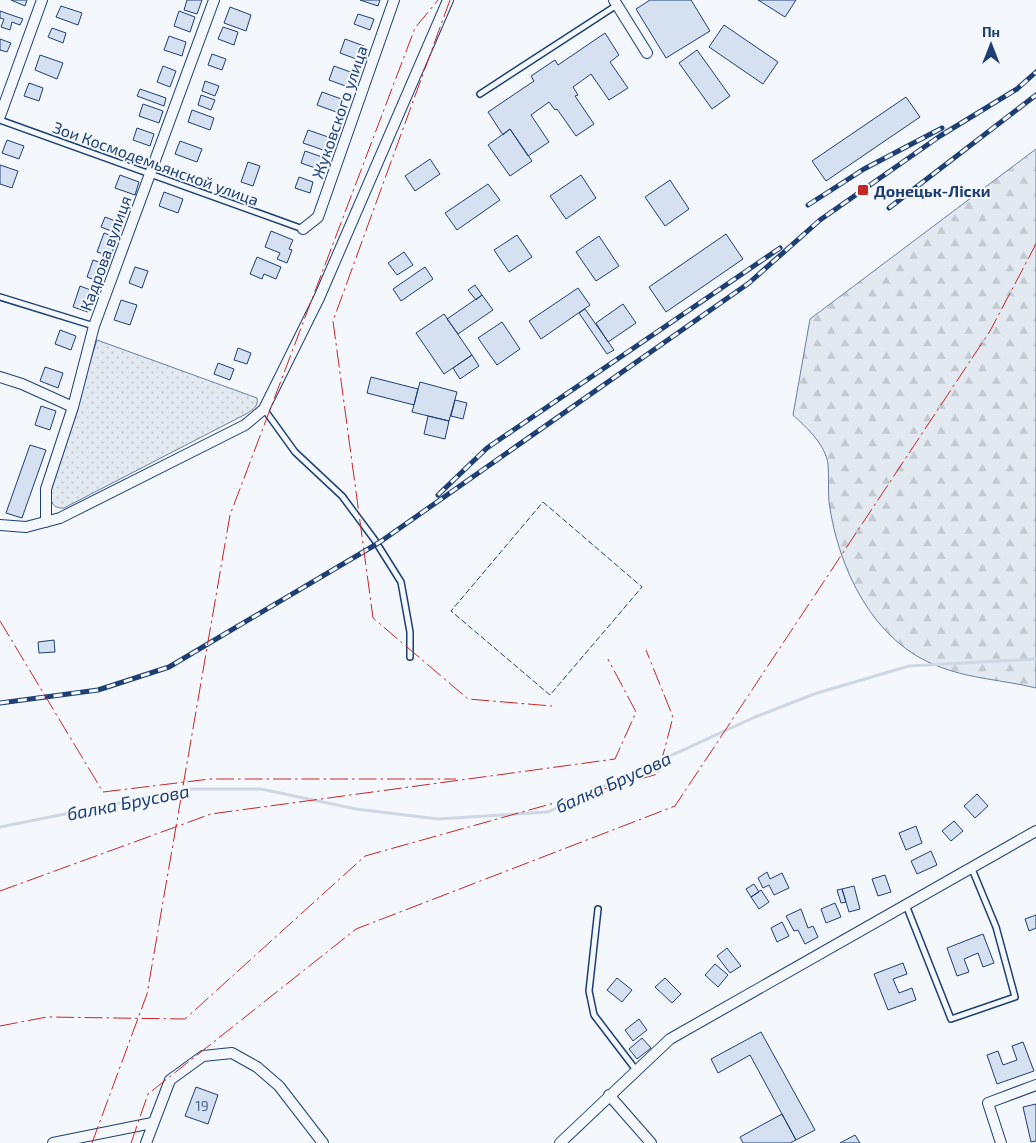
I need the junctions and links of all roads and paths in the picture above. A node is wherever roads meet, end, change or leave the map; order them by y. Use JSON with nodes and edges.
{"nodes":[{"id":1,"x":42,"y":0,"type":"edge"},
{"id":2,"x":214,"y":0,"type":"edge"},
{"id":3,"x":394,"y":0,"type":"edge"},
{"id":4,"x":448,"y":0,"type":"edge"},
{"id":5,"x":616,"y":2,"type":"edge"},
{"id":6,"x":647,"y":53,"type":"dead end"},
{"id":7,"x":480,"y":94,"type":"dead end"},
{"id":8,"x":0,"y":116,"type":"edge"},
{"id":9,"x":0,"y":120,"type":"edge"},
{"id":10,"x":150,"y":174,"type":"junction"},
{"id":11,"x":303,"y":229,"type":"joint"},
{"id":12,"x":0,"y":296,"type":"edge"},
{"id":13,"x":94,"y":326,"type":"junction"},
{"id":14,"x":0,"y":377,"type":"edge"},
{"id":15,"x":73,"y":407,"type":"junction"},
{"id":16,"x":264,"y":409,"type":"junction"},
{"id":17,"x":46,"y":522,"type":"junction"},
{"id":18,"x":0,"y":525,"type":"edge"},
{"id":19,"x":410,"y":657,"type":"dead end"},
{"id":20,"x":1036,"y":831,"type":"edge"},
{"id":21,"x":972,"y":869,"type":"junction"},
{"id":22,"x":906,"y":905,"type":"junction"},
{"id":23,"x":598,"y":909,"type":"dead end"},
{"id":24,"x":636,"y":1070,"type":"junction"},
{"id":25,"x":1036,"y":1085,"type":"edge"},
{"id":26,"x":609,"y":1094,"type":"junction"},
{"id":27,"x":152,"y":1123,"type":"junction"},
{"id":28,"x":77,"y":1141,"type":"edge"},
{"id":29,"x":53,"y":1143,"type":"edge"},
{"id":30,"x":146,"y":1143,"type":"edge"},
{"id":31,"x":323,"y":1143,"type":"edge"},
{"id":32,"x":560,"y":1143,"type":"edge"},
{"id":33,"x":650,"y":1143,"type":"edge"},
{"id":34,"x":1001,"y":1143,"type":"edge"}],
"edges":[{"from":1,"to":8,"type":"street"},
{"from":2,"to":10,"type":"street","name":"Кадрова вулиця"},
{"from":3,"to":11,"type":"street","name":"Жуковского улица"},
{"from":4,"to":16,"type":"street"},
{"from":5,"to":6,"type":"street"},
{"from":5,"to":7,"type":"lane"},
{"from":9,"to":10,"type":"lane","name":"Зои Космодемьянской улица"},
{"from":10,"to":11,"type":"lane","name":"Зои Космодемьянской улица"},
{"from":10,"to":13,"type":"street","name":"Кадрова вулиця"},
{"from":12,"to":13,"type":"lane"},
{"from":13,"to":15,"type":"street","name":"Кадрова вулиця"},
{"from":14,"to":15,"type":"street"},
{"from":15,"to":17,"type":"street","name":"Кадрова вулиця"},
{"from":16,"to":17,"type":"street"},
{"from":16,"to":19,"type":"lane"},
{"from":17,"to":18,"type":"street"},
{"from":20,"to":21,"type":"street"},
{"from":21,"to":22,"type":"street"},
{"from":21,"to":22,"type":"lane"},
{"from":22,"to":24,"type":"street"},
{"from":23,"to":24,"type":"lane"},
{"from":24,"to":26,"type":"street"},
{"from":25,"to":34,"type":"street"},
{"from":26,"to":32,"type":"street"},
{"from":26,"to":33,"type":"street"},
{"from":27,"to":28,"type":"street"},
{"from":27,"to":30,"type":"street"},
{"from":27,"to":31,"type":"street"},
{"from":28,"to":29,"type":"street"}]}
